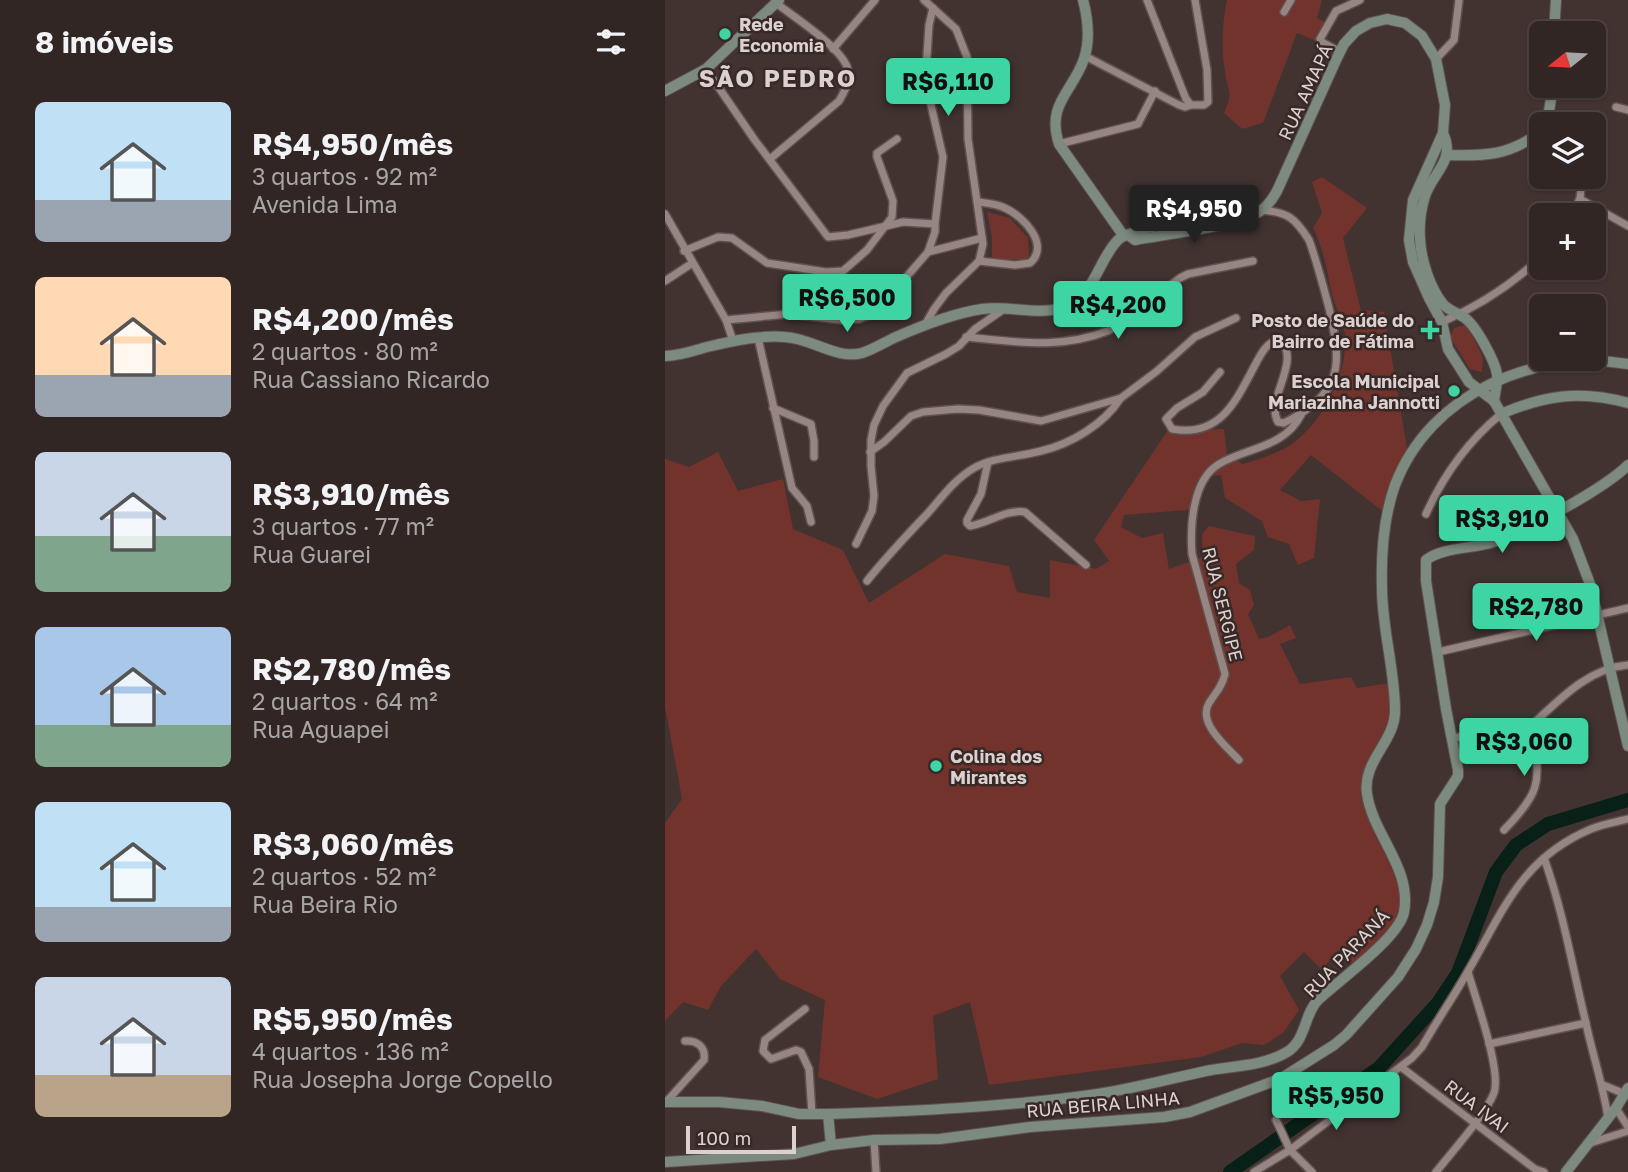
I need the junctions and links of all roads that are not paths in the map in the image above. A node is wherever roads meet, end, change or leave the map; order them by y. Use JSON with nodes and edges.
{"nodes":[{"id":1,"x":875,"y":0,"type":"edge"},
{"id":2,"x":924,"y":0,"type":"edge"},
{"id":3,"x":1083,"y":0,"type":"edge"},
{"id":4,"x":1147,"y":0,"type":"edge"},
{"id":5,"x":1195,"y":0,"type":"edge"},
{"id":6,"x":1291,"y":0,"type":"edge"},
{"id":7,"x":1360,"y":0,"type":"edge"},
{"id":8,"x":1459,"y":0,"type":"edge"},
{"id":9,"x":1556,"y":0,"type":"edge"},
{"id":10,"x":778,"y":1,"type":"edge"},
{"id":11,"x":933,"y":8,"type":"junction"},
{"id":12,"x":1284,"y":12,"type":"dead end"},
{"id":13,"x":1555,"y":21,"type":"edge"},
{"id":14,"x":834,"y":49,"type":"junction"},
{"id":15,"x":1340,"y":52,"type":"junction"},
{"id":16,"x":1085,"y":56,"type":"junction"},
{"id":17,"x":1436,"y":59,"type":"junction"},
{"id":18,"x":706,"y":69,"type":"junction"},
{"id":19,"x":665,"y":91,"type":"edge"},
{"id":20,"x":1155,"y":91,"type":"junction"},
{"id":21,"x":1191,"y":105,"type":"junction"},
{"id":22,"x":1616,"y":107,"type":"dead end"},
{"id":23,"x":1628,"y":110,"type":"edge"},
{"id":24,"x":1443,"y":133,"type":"junction"},
{"id":25,"x":897,"y":139,"type":"dead end"},
{"id":26,"x":1529,"y":139,"type":"edge"},
{"id":27,"x":1059,"y":144,"type":"junction"},
{"id":28,"x":770,"y":159,"type":"junction"},
{"id":29,"x":1440,"y":160,"type":"junction"},
{"id":30,"x":1581,"y":189,"type":"edge"},
{"id":31,"x":1580,"y":199,"type":"junction"},
{"id":32,"x":978,"y":202,"type":"junction"},
{"id":33,"x":1578,"y":203,"type":"edge"},
{"id":34,"x":1261,"y":210,"type":"junction"},
{"id":35,"x":665,"y":214,"type":"edge"},
{"id":36,"x":935,"y":224,"type":"junction"},
{"id":37,"x":885,"y":225,"type":"junction"},
{"id":38,"x":1628,"y":226,"type":"edge"},
{"id":39,"x":1126,"y":235,"type":"junction"},
{"id":40,"x":982,"y":238,"type":"junction"},
{"id":41,"x":684,"y":251,"type":"junction"},
{"id":42,"x":928,"y":252,"type":"junction"},
{"id":43,"x":979,"y":261,"type":"junction"},
{"id":44,"x":1253,"y":261,"type":"dead end"},
{"id":45,"x":691,"y":264,"type":"junction"},
{"id":46,"x":1529,"y":268,"type":"edge"},
{"id":47,"x":665,"y":281,"type":"edge"},
{"id":48,"x":1433,"y":296,"type":"junction"},
{"id":49,"x":1004,"y":309,"type":"junction"},
{"id":50,"x":1459,"y":315,"type":"junction"},
{"id":51,"x":1236,"y":318,"type":"dead end"},
{"id":52,"x":726,"y":320,"type":"junction"},
{"id":53,"x":1443,"y":322,"type":"junction"},
{"id":54,"x":924,"y":326,"type":"junction"},
{"id":55,"x":966,"y":337,"type":"junction"},
{"id":56,"x":758,"y":338,"type":"junction"},
{"id":57,"x":733,"y":341,"type":"junction"},
{"id":58,"x":665,"y":356,"type":"edge"},
{"id":59,"x":1628,"y":364,"type":"edge"},
{"id":60,"x":1220,"y":372,"type":"dead end"},
{"id":61,"x":1496,"y":381,"type":"junction"},
{"id":62,"x":1479,"y":390,"type":"junction"},
{"id":63,"x":1121,"y":398,"type":"junction"},
{"id":64,"x":1494,"y":401,"type":"junction"},
{"id":65,"x":1628,"y":403,"type":"edge"},
{"id":66,"x":773,"y":408,"type":"junction"},
{"id":67,"x":1301,"y":414,"type":"junction"},
{"id":68,"x":1501,"y":414,"type":"junction"},
{"id":69,"x":870,"y":452,"type":"junction"},
{"id":70,"x":814,"y":457,"type":"dead end"},
{"id":71,"x":988,"y":462,"type":"junction"},
{"id":72,"x":1628,"y":465,"type":"edge"},
{"id":73,"x":1558,"y":510,"type":"junction"},
{"id":74,"x":1426,"y":514,"type":"dead end"},
{"id":75,"x":811,"y":522,"type":"dead end"},
{"id":76,"x":856,"y":544,"type":"dead end"},
{"id":77,"x":1086,"y":565,"type":"dead end"},
{"id":78,"x":867,"y":581,"type":"dead end"},
{"id":79,"x":1628,"y":608,"type":"edge"},
{"id":80,"x":1597,"y":615,"type":"junction"},
{"id":81,"x":1438,"y":652,"type":"junction"},
{"id":82,"x":1628,"y":665,"type":"edge"},
{"id":83,"x":1610,"y":667,"type":"junction"},
{"id":84,"x":1533,"y":724,"type":"junction"},
{"id":85,"x":1454,"y":738,"type":"junction"},
{"id":86,"x":1628,"y":746,"type":"edge"},
{"id":87,"x":1239,"y":760,"type":"dead end"},
{"id":88,"x":1628,"y":819,"type":"edge"},
{"id":89,"x":1504,"y":830,"type":"dead end"},
{"id":90,"x":1544,"y":858,"type":"junction"},
{"id":91,"x":1468,"y":972,"type":"junction"},
{"id":92,"x":805,"y":1009,"type":"dead end"},
{"id":93,"x":1586,"y":1023,"type":"junction"},
{"id":94,"x":685,"y":1041,"type":"dead end"},
{"id":95,"x":1489,"y":1044,"type":"junction"},
{"id":96,"x":1401,"y":1067,"type":"junction"},
{"id":97,"x":1603,"y":1085,"type":"junction"},
{"id":98,"x":1627,"y":1091,"type":"edge"},
{"id":99,"x":666,"y":1102,"type":"edge"},
{"id":100,"x":1616,"y":1108,"type":"junction"},
{"id":101,"x":812,"y":1114,"type":"junction"},
{"id":102,"x":828,"y":1114,"type":"junction"},
{"id":103,"x":1608,"y":1118,"type":"junction"},
{"id":104,"x":1276,"y":1120,"type":"dead end"},
{"id":105,"x":1473,"y":1124,"type":"junction"},
{"id":106,"x":1628,"y":1129,"type":"edge"},
{"id":107,"x":874,"y":1140,"type":"junction"},
{"id":108,"x":1589,"y":1143,"type":"junction"},
{"id":109,"x":831,"y":1145,"type":"junction"},
{"id":110,"x":1290,"y":1150,"type":"junction"},
{"id":111,"x":665,"y":1162,"type":"edge"},
{"id":112,"x":1536,"y":1170,"type":"edge"},
{"id":113,"x":876,"y":1172,"type":"edge"},
{"id":114,"x":1254,"y":1172,"type":"edge"},
{"id":115,"x":1312,"y":1172,"type":"edge"},
{"id":116,"x":1436,"y":1172,"type":"edge"},
{"id":117,"x":1544,"y":1172,"type":"edge"},
{"id":118,"x":1566,"y":1172,"type":"edge"}],
"edges":[{"from":1,"to":14,"type":"street"},
{"from":2,"to":11,"type":"street"},
{"from":3,"to":16,"type":"street"},
{"from":4,"to":21,"type":"street"},
{"from":5,"to":21,"type":"street"},
{"from":6,"to":12,"type":"street"},
{"from":7,"to":15,"type":"street"},
{"from":8,"to":17,"type":"street"},
{"from":9,"to":13,"type":"street"},
{"from":10,"to":14,"type":"street"},
{"from":10,"to":18,"type":"street"},
{"from":11,"to":32,"type":"street"},
{"from":11,"to":36,"type":"street"},
{"from":14,"to":28,"type":"street"},
{"from":15,"to":17,"type":"street","name":"RUA AMAPÁ"},
{"from":15,"to":34,"type":"street","name":"RUA AMAPÁ"},
{"from":16,"to":20,"type":"street"},
{"from":16,"to":27,"type":"street"},
{"from":17,"to":24,"type":"street","name":"RUA AMAPÁ"},
{"from":18,"to":19,"type":"street"},
{"from":18,"to":28,"type":"street"},
{"from":20,"to":21,"type":"street"},
{"from":20,"to":27,"type":"street"},
{"from":22,"to":23,"type":"street"},
{"from":24,"to":29,"type":"street","name":"RUA AMAPÁ"},
{"from":24,"to":29,"type":"street","name":"RUA AMAPÁ"},
{"from":25,"to":37,"type":"street"},
{"from":26,"to":29,"type":"street"},
{"from":27,"to":39,"type":"street"},
{"from":28,"to":37,"type":"street"},
{"from":29,"to":48,"type":"street"},
{"from":30,"to":31,"type":"street"},
{"from":31,"to":33,"type":"street"},
{"from":31,"to":38,"type":"street"},
{"from":32,"to":40,"type":"street"},
{"from":32,"to":43,"type":"street"},
{"from":34,"to":39,"type":"street"},
{"from":34,"to":67,"type":"street","name":"RUA SERGIPE"},
{"from":35,"to":41,"type":"street"},
{"from":36,"to":37,"type":"street"},
{"from":36,"to":42,"type":"street"},
{"from":37,"to":41,"type":"street"},
{"from":39,"to":49,"type":"street"},
{"from":40,"to":42,"type":"street"},
{"from":40,"to":43,"type":"street"},
{"from":41,"to":45,"type":"street"},
{"from":42,"to":52,"type":"street"},
{"from":43,"to":54,"type":"street"},
{"from":44,"to":55,"type":"street"},
{"from":45,"to":47,"type":"street"},
{"from":45,"to":52,"type":"street"},
{"from":46,"to":50,"type":"street"},
{"from":48,"to":50,"type":"street"},
{"from":48,"to":53,"type":"street"},
{"from":49,"to":54,"type":"street"},
{"from":49,"to":55,"type":"street"},
{"from":50,"to":53,"type":"street"},
{"from":50,"to":61,"type":"street"},
{"from":51,"to":63,"type":"street"},
{"from":52,"to":57,"type":"street"},
{"from":53,"to":62,"type":"street"},
{"from":54,"to":56,"type":"street"},
{"from":55,"to":69,"type":"street"},
{"from":56,"to":57,"type":"street"},
{"from":56,"to":66,"type":"street"},
{"from":57,"to":58,"type":"street"},
{"from":59,"to":61,"type":"street","name":"RUA PARANÁ"},
{"from":60,"to":67,"type":"street"},
{"from":61,"to":62,"type":"street","name":"RUA PARANÁ"},
{"from":61,"to":64,"type":"street"},
{"from":62,"to":64,"type":"street"},
{"from":62,"to":102,"type":"street","name":"RUA PARANÁ"},
{"from":63,"to":69,"type":"street"},
{"from":63,"to":71,"type":"street"},
{"from":64,"to":68,"type":"street"},
{"from":65,"to":68,"type":"street"},
{"from":66,"to":70,"type":"street"},
{"from":66,"to":75,"type":"street"},
{"from":67,"to":87,"type":"street","name":"RUA SERGIPE"},
{"from":68,"to":73,"type":"street"},
{"from":68,"to":74,"type":"street"},
{"from":69,"to":76,"type":"street"},
{"from":71,"to":77,"type":"street"},
{"from":71,"to":78,"type":"street"},
{"from":72,"to":73,"type":"street"},
{"from":73,"to":80,"type":"street"},
{"from":73,"to":81,"type":"street","name":"RUA BEIRA LINHA"},
{"from":79,"to":80,"type":"street"},
{"from":80,"to":81,"type":"street"},
{"from":80,"to":83,"type":"street"},
{"from":81,"to":85,"type":"street","name":"RUA BEIRA LINHA"},
{"from":82,"to":83,"type":"street"},
{"from":83,"to":84,"type":"street"},
{"from":83,"to":86,"type":"street"},
{"from":84,"to":85,"type":"street"},
{"from":84,"to":89,"type":"street"},
{"from":85,"to":107,"type":"street","name":"RUA BEIRA LINHA"},
{"from":88,"to":90,"type":"street"},
{"from":90,"to":91,"type":"street"},
{"from":90,"to":93,"type":"street"},
{"from":91,"to":95,"type":"street"},
{"from":91,"to":96,"type":"street"},
{"from":92,"to":101,"type":"street"},
{"from":93,"to":95,"type":"street"},
{"from":93,"to":97,"type":"street"},
{"from":94,"to":99,"type":"street"},
{"from":95,"to":105,"type":"street"},
{"from":96,"to":105,"type":"street","name":"RUA IVAI"},
{"from":96,"to":110,"type":"street"},
{"from":97,"to":98,"type":"street"},
{"from":97,"to":103,"type":"street"},
{"from":98,"to":100,"type":"street"},
{"from":99,"to":101,"type":"street"},
{"from":100,"to":103,"type":"street"},
{"from":100,"to":106,"type":"street"},
{"from":101,"to":102,"type":"street"},
{"from":102,"to":109,"type":"street"},
{"from":103,"to":108,"type":"street"},
{"from":104,"to":110,"type":"street"},
{"from":105,"to":112,"type":"street","name":"RUA IVAI"},
{"from":105,"to":116,"type":"street"},
{"from":106,"to":108,"type":"street"},
{"from":107,"to":109,"type":"street","name":"RUA BEIRA LINHA"},
{"from":107,"to":113,"type":"street"},
{"from":108,"to":118,"type":"street"},
{"from":109,"to":111,"type":"street","name":"RUA BEIRA LINHA"},
{"from":110,"to":114,"type":"street"},
{"from":110,"to":115,"type":"street"},
{"from":112,"to":117,"type":"street","name":"RUA IVAI"}]}
